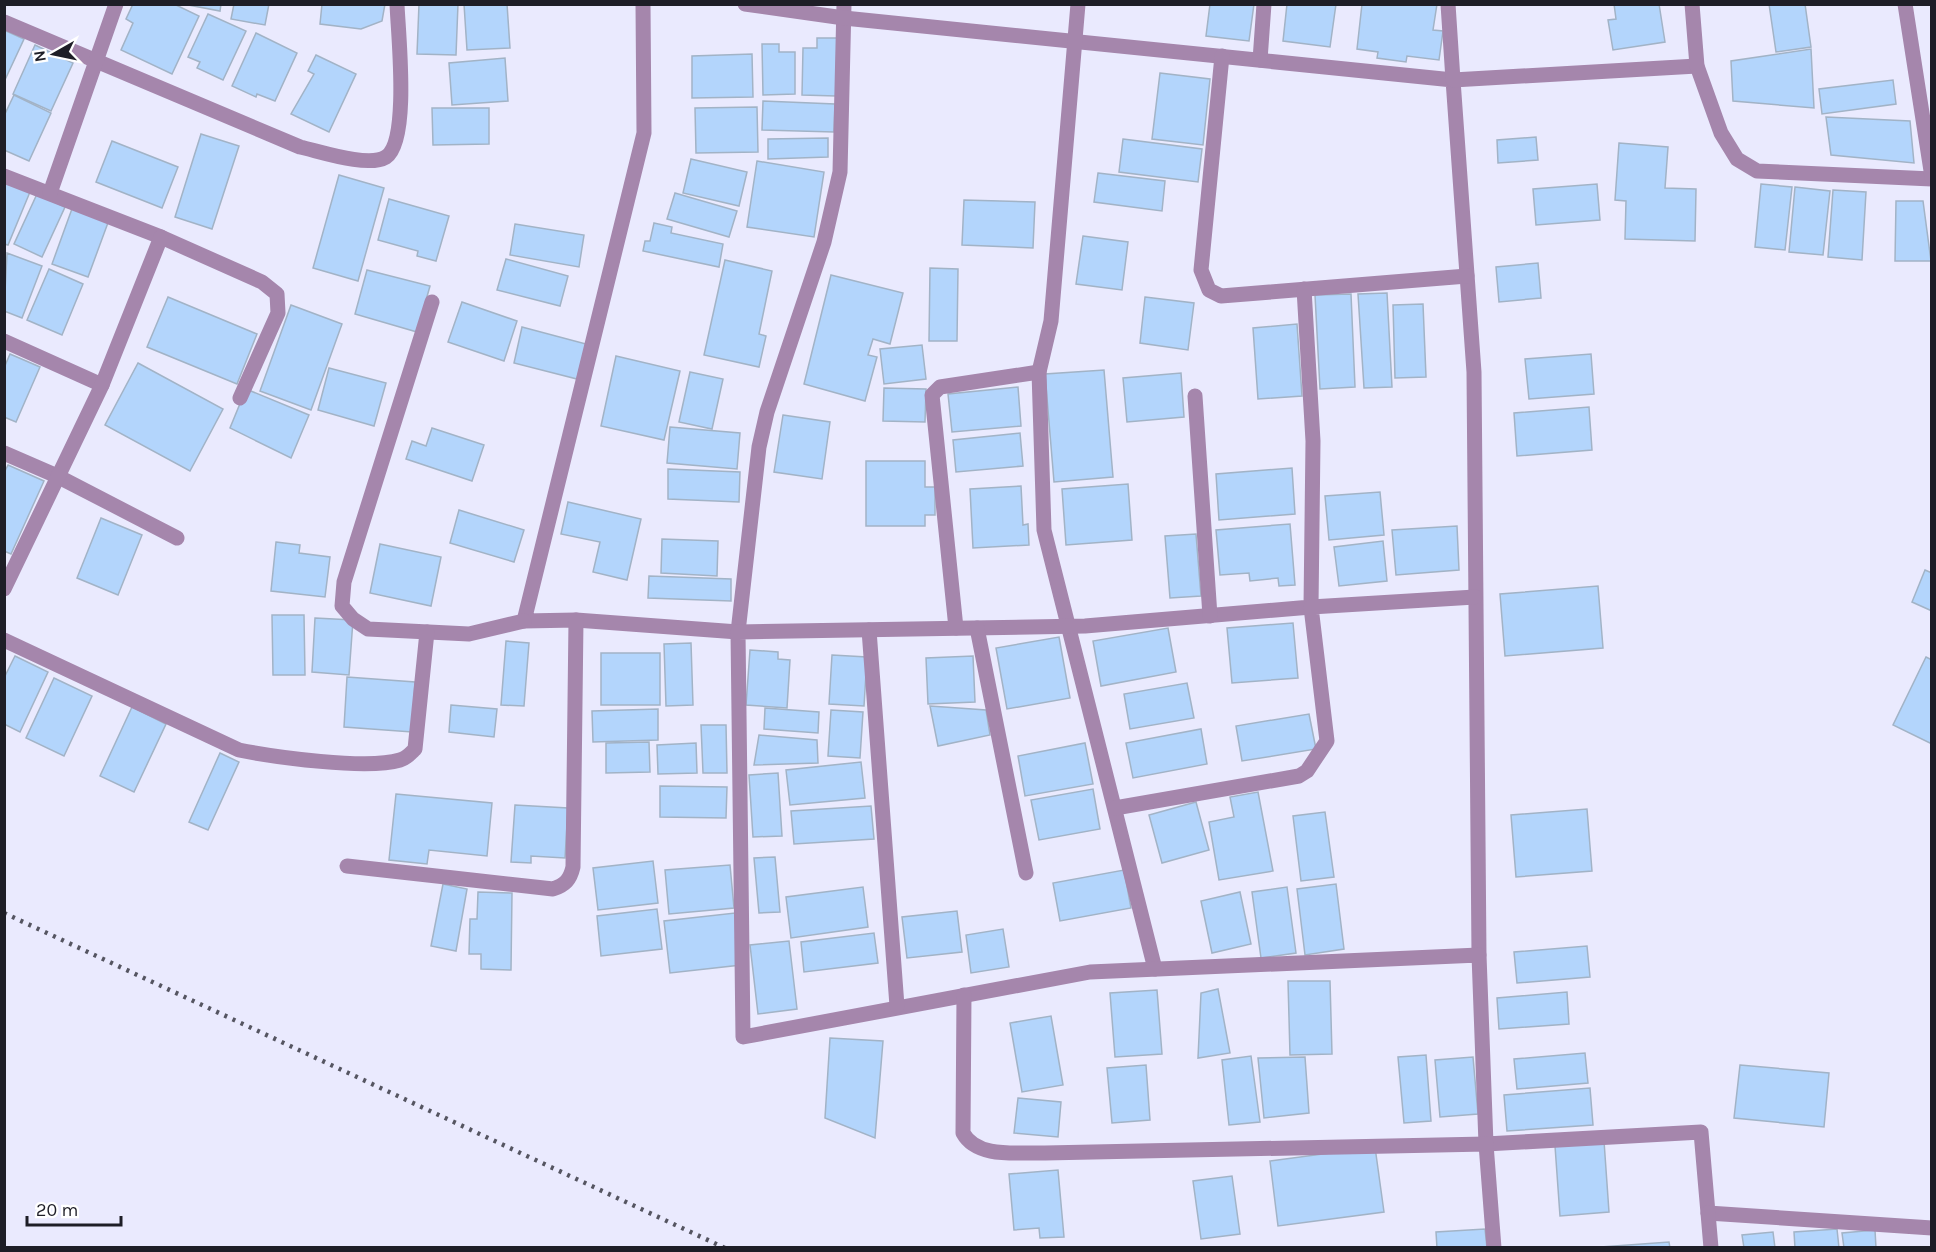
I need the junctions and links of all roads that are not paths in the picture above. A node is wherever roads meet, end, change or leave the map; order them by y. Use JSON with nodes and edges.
{"nodes":[{"id":1,"x":116,"y":4,"type":"edge"},
{"id":2,"x":397,"y":4,"type":"edge"},
{"id":3,"x":643,"y":4,"type":"edge"},
{"id":4,"x":745,"y":4,"type":"edge"},
{"id":5,"x":1078,"y":4,"type":"edge"},
{"id":6,"x":1264,"y":4,"type":"edge"},
{"id":7,"x":1448,"y":4,"type":"edge"},
{"id":8,"x":1692,"y":4,"type":"edge"},
{"id":9,"x":1905,"y":4,"type":"edge"},
{"id":10,"x":844,"y":11,"type":"edge"},
{"id":11,"x":4,"y":22,"type":"edge"},
{"id":12,"x":1076,"y":41,"type":"junction"},
{"id":13,"x":1222,"y":56,"type":"junction"},
{"id":14,"x":1260,"y":60,"type":"junction"},
{"id":15,"x":97,"y":62,"type":"junction"},
{"id":16,"x":1697,"y":66,"type":"junction"},
{"id":17,"x":1453,"y":80,"type":"junction"},
{"id":18,"x":4,"y":176,"type":"edge"},
{"id":19,"x":1932,"y":178,"type":"edge"},
{"id":20,"x":50,"y":193,"type":"junction"},
{"id":21,"x":161,"y":237,"type":"junction"},
{"id":22,"x":1467,"y":276,"type":"junction"},
{"id":23,"x":1304,"y":289,"type":"junction"},
{"id":24,"x":432,"y":302,"type":"dead end"},
{"id":25,"x":4,"y":341,"type":"edge"},
{"id":26,"x":1039,"y":372,"type":"junction"},
{"id":27,"x":102,"y":385,"type":"junction"},
{"id":28,"x":1195,"y":396,"type":"dead end"},
{"id":29,"x":240,"y":398,"type":"dead end"},
{"id":30,"x":4,"y":453,"type":"edge"},
{"id":31,"x":57,"y":476,"type":"junction"},
{"id":32,"x":177,"y":538,"type":"dead end"},
{"id":33,"x":4,"y":589,"type":"edge"},
{"id":34,"x":1475,"y":597,"type":"junction"},
{"id":35,"x":1311,"y":607,"type":"junction"},
{"id":36,"x":1210,"y":616,"type":"junction"},
{"id":37,"x":576,"y":620,"type":"junction"},
{"id":38,"x":524,"y":621,"type":"junction"},
{"id":39,"x":1071,"y":627,"type":"junction"},
{"id":40,"x":956,"y":628,"type":"junction"},
{"id":41,"x":977,"y":628,"type":"junction"},
{"id":42,"x":869,"y":630,"type":"junction"},
{"id":43,"x":427,"y":632,"type":"junction"},
{"id":44,"x":738,"y":632,"type":"junction"},
{"id":45,"x":4,"y":640,"type":"edge"},
{"id":46,"x":1115,"y":808,"type":"junction"},
{"id":47,"x":347,"y":866,"type":"dead end"},
{"id":48,"x":1026,"y":873,"type":"dead end"},
{"id":49,"x":1479,"y":955,"type":"junction"},
{"id":50,"x":1155,"y":969,"type":"junction"},
{"id":51,"x":964,"y":995,"type":"junction"},
{"id":52,"x":897,"y":1006,"type":"junction"},
{"id":53,"x":1486,"y":1144,"type":"junction"},
{"id":54,"x":1708,"y":1213,"type":"junction"},
{"id":55,"x":1932,"y":1228,"type":"edge"},
{"id":56,"x":1494,"y":1248,"type":"edge"},
{"id":57,"x":1711,"y":1248,"type":"edge"}],
"edges":[{"from":1,"to":15,"type":"street"},
{"from":2,"to":15,"type":"street"},
{"from":3,"to":38,"type":"street"},
{"from":4,"to":10,"type":"street"},
{"from":5,"to":12,"type":"street"},
{"from":6,"to":14,"type":"street"},
{"from":7,"to":17,"type":"street"},
{"from":8,"to":16,"type":"street"},
{"from":9,"to":19,"type":"street"},
{"from":10,"to":12,"type":"street"},
{"from":10,"to":44,"type":"street"},
{"from":11,"to":15,"type":"street"},
{"from":12,"to":13,"type":"street"},
{"from":12,"to":26,"type":"street"},
{"from":13,"to":14,"type":"street"},
{"from":13,"to":23,"type":"street"},
{"from":14,"to":17,"type":"street"},
{"from":15,"to":20,"type":"street"},
{"from":16,"to":17,"type":"street"},
{"from":16,"to":19,"type":"street"},
{"from":17,"to":22,"type":"street"},
{"from":18,"to":20,"type":"street"},
{"from":20,"to":21,"type":"street"},
{"from":21,"to":27,"type":"street"},
{"from":21,"to":29,"type":"street"},
{"from":22,"to":23,"type":"street"},
{"from":22,"to":34,"type":"street"},
{"from":23,"to":35,"type":"street"},
{"from":24,"to":43,"type":"street"},
{"from":25,"to":27,"type":"street"},
{"from":26,"to":39,"type":"street"},
{"from":26,"to":40,"type":"street"},
{"from":27,"to":31,"type":"street"},
{"from":28,"to":36,"type":"street"},
{"from":30,"to":31,"type":"street"},
{"from":31,"to":32,"type":"street"},
{"from":31,"to":33,"type":"street"},
{"from":34,"to":35,"type":"street"},
{"from":34,"to":49,"type":"street"},
{"from":35,"to":36,"type":"street"},
{"from":35,"to":46,"type":"street"},
{"from":36,"to":39,"type":"street"},
{"from":37,"to":38,"type":"street"},
{"from":37,"to":44,"type":"street"},
{"from":37,"to":47,"type":"street"},
{"from":38,"to":43,"type":"street"},
{"from":39,"to":41,"type":"street"},
{"from":39,"to":46,"type":"street"},
{"from":40,"to":41,"type":"street"},
{"from":40,"to":42,"type":"street"},
{"from":41,"to":48,"type":"street"},
{"from":42,"to":44,"type":"street"},
{"from":42,"to":52,"type":"street"},
{"from":43,"to":45,"type":"street"},
{"from":44,"to":52,"type":"street"},
{"from":46,"to":50,"type":"street"},
{"from":49,"to":50,"type":"street"},
{"from":49,"to":53,"type":"street"},
{"from":50,"to":51,"type":"street"},
{"from":51,"to":52,"type":"street"},
{"from":51,"to":53,"type":"street"},
{"from":53,"to":54,"type":"street"},
{"from":53,"to":56,"type":"street"},
{"from":54,"to":55,"type":"street"},
{"from":54,"to":57,"type":"street"}]}
